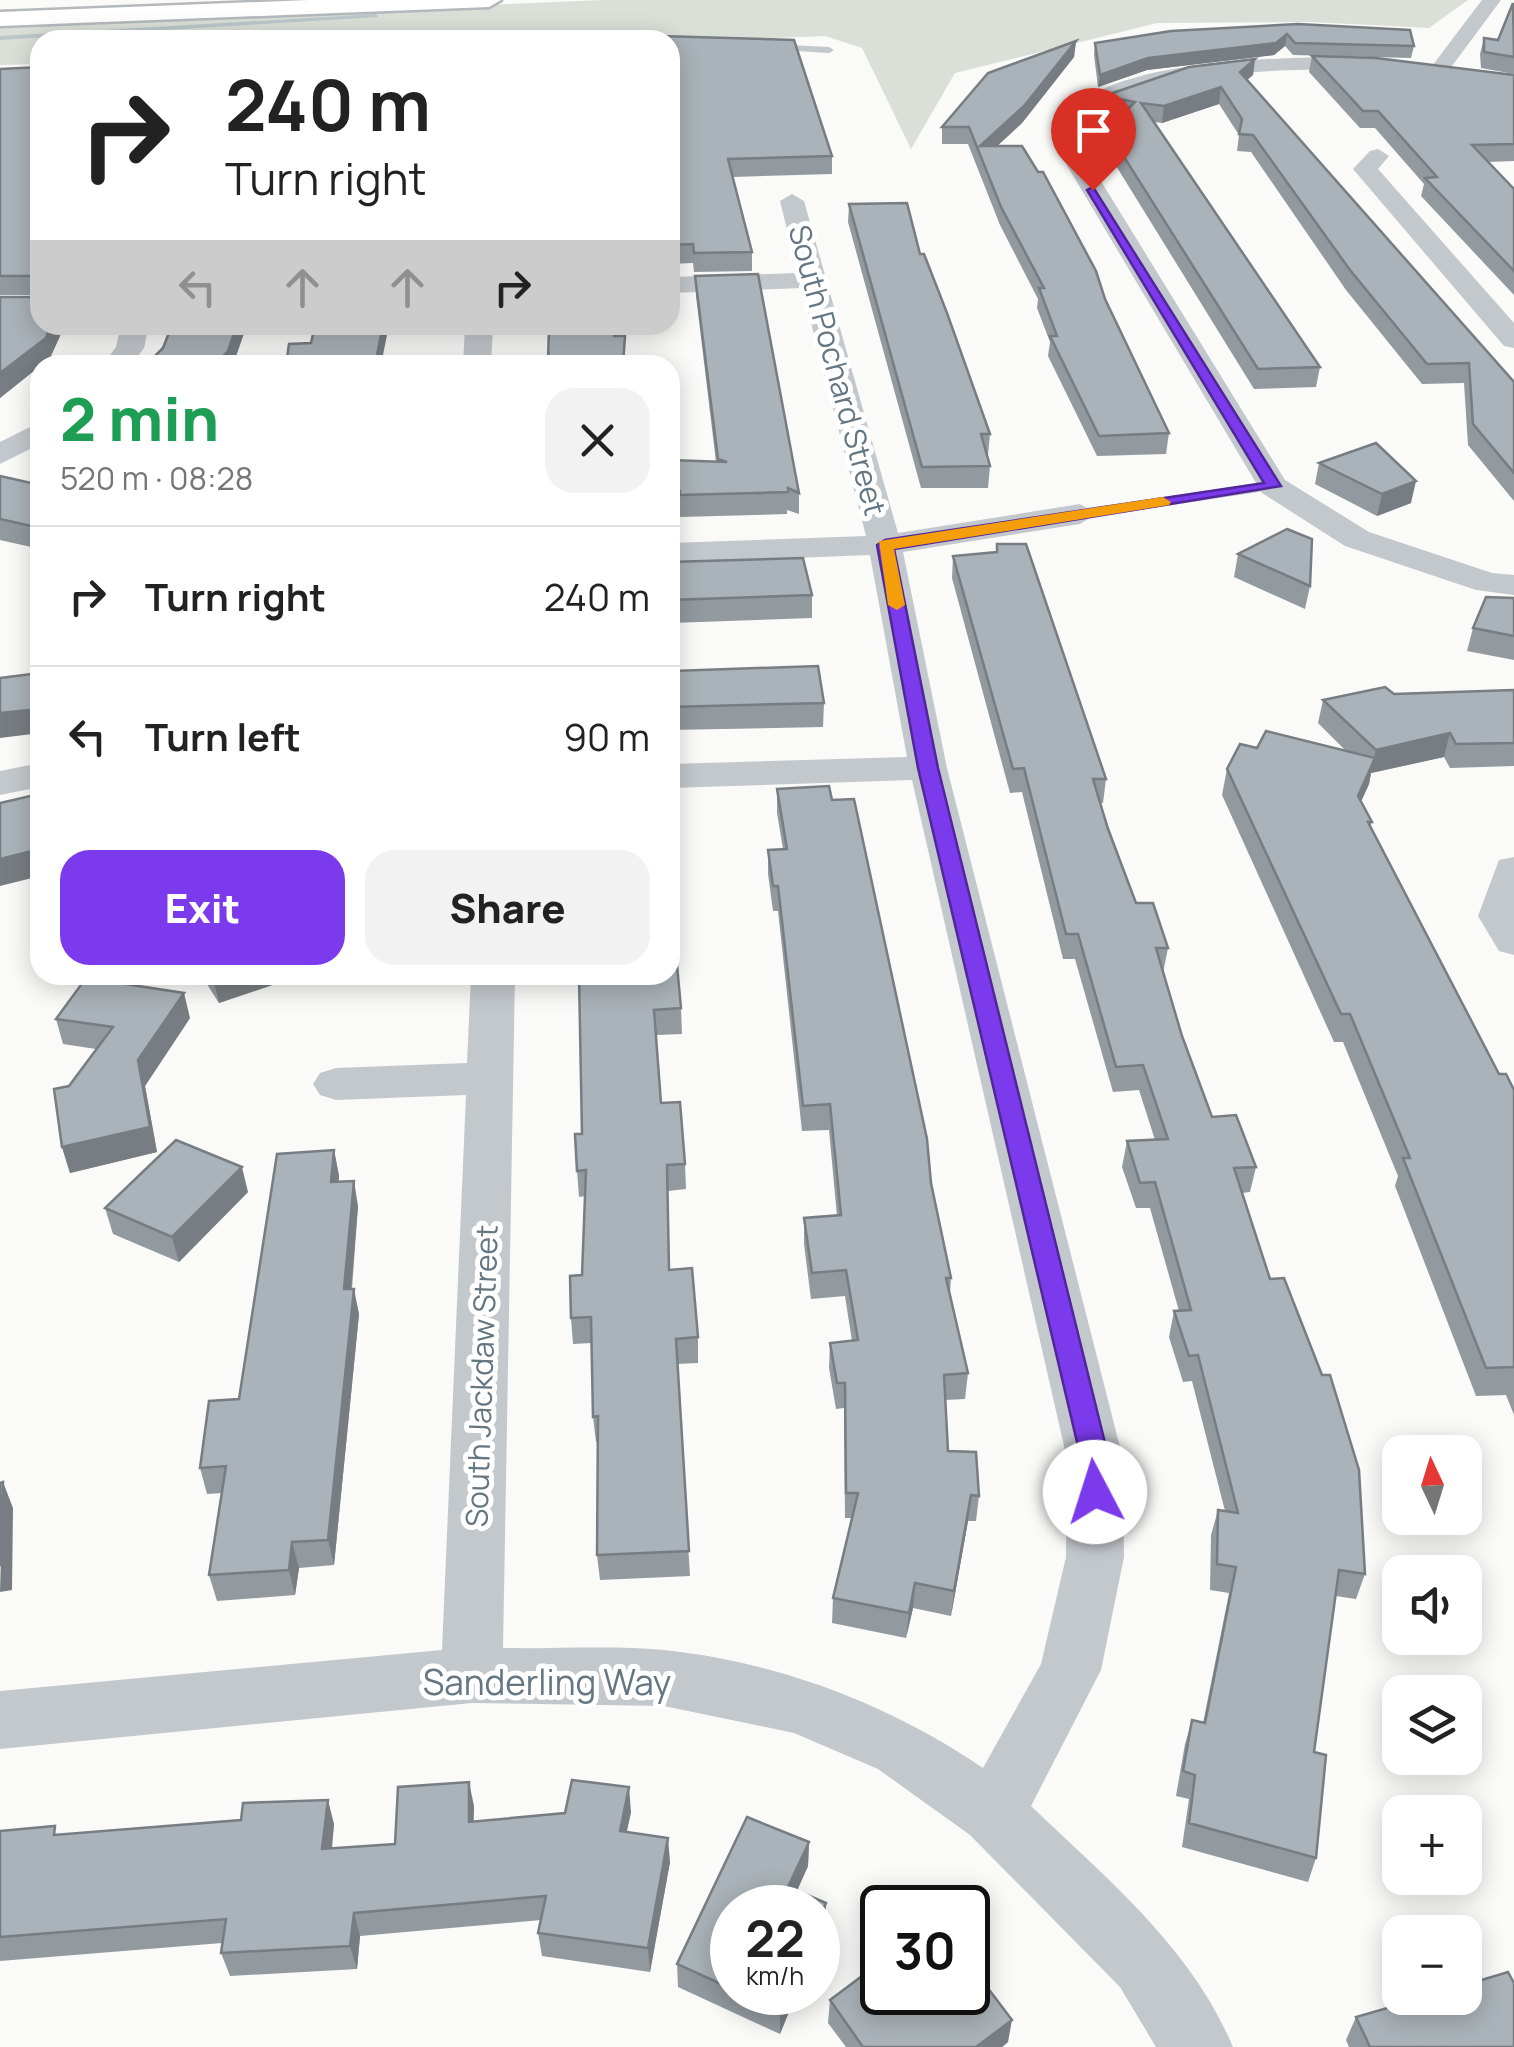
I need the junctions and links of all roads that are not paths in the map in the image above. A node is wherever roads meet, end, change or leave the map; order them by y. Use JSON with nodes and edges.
{"nodes":[{"id":1,"x":489,"y":0,"type":"edge"},
{"id":2,"x":1492,"y":0,"type":"edge"},
{"id":3,"x":0,"y":19,"type":"edge"},
{"id":4,"x":747,"y":47,"type":"edge"},
{"id":5,"x":829,"y":50,"type":"dead end"},
{"id":6,"x":1378,"y":156,"type":"dead end"},
{"id":7,"x":792,"y":201,"type":"dead end"},
{"id":8,"x":812,"y":280,"type":"junction"},
{"id":9,"x":680,"y":285,"type":"edge"},
{"id":10,"x":1514,"y":340,"type":"edge"},
{"id":11,"x":30,"y":438,"type":"edge"},
{"id":12,"x":0,"y":456,"type":"edge"},
{"id":13,"x":30,"y":464,"type":"edge"},
{"id":14,"x":1274,"y":486,"type":"junction"},
{"id":15,"x":1080,"y":514,"type":"joint"},
{"id":16,"x":885,"y":545,"type":"junction"},
{"id":17,"x":680,"y":553,"type":"edge"},
{"id":18,"x":1514,"y":585,"type":"edge"},
{"id":19,"x":928,"y":768,"type":"junction"},
{"id":20,"x":680,"y":776,"type":"edge"},
{"id":21,"x":30,"y":777,"type":"edge"},
{"id":22,"x":0,"y":783,"type":"edge"},
{"id":23,"x":1514,"y":869,"type":"edge"},
{"id":24,"x":1514,"y":942,"type":"edge"},
{"id":25,"x":493,"y":985,"type":"edge"},
{"id":26,"x":492,"y":1078,"type":"junction"},
{"id":27,"x":336,"y":1084,"type":"dead end"},
{"id":28,"x":472,"y":1675,"type":"junction"},
{"id":29,"x":0,"y":1720,"type":"edge"},
{"id":30,"x":992,"y":1813,"type":"junction"},
{"id":31,"x":1196,"y":2047,"type":"edge"}],
"edges":[{"from":1,"to":3,"type":"highway"},
{"from":2,"to":14,"type":"street"},
{"from":4,"to":5,"type":"lane"},
{"from":6,"to":10,"type":"street"},
{"from":7,"to":8,"type":"street","name":"South Pochard Street"},
{"from":8,"to":9,"type":"street"},
{"from":8,"to":16,"type":"street","name":"South Pochard Street"},
{"from":11,"to":12,"type":"street"},
{"from":12,"to":13,"type":"street"},
{"from":14,"to":15,"type":"lane"},
{"from":14,"to":18,"type":"street"},
{"from":15,"to":16,"type":"street"},
{"from":16,"to":17,"type":"street"},
{"from":16,"to":19,"type":"street","name":"South Pochard Street"},
{"from":19,"to":20,"type":"street"},
{"from":19,"to":30,"type":"street","name":"South Pochard Street"},
{"from":21,"to":22,"type":"street"},
{"from":23,"to":24,"type":"street"},
{"from":25,"to":26,"type":"street","name":"South Jackdaw Street"},
{"from":26,"to":27,"type":"street"},
{"from":26,"to":28,"type":"street","name":"South Jackdaw Street"},
{"from":28,"to":29,"type":"street","name":"Sanderling Way"},
{"from":28,"to":30,"type":"street","name":"Sanderling Way"},
{"from":30,"to":31,"type":"street","name":"Sanderling Way"}]}
